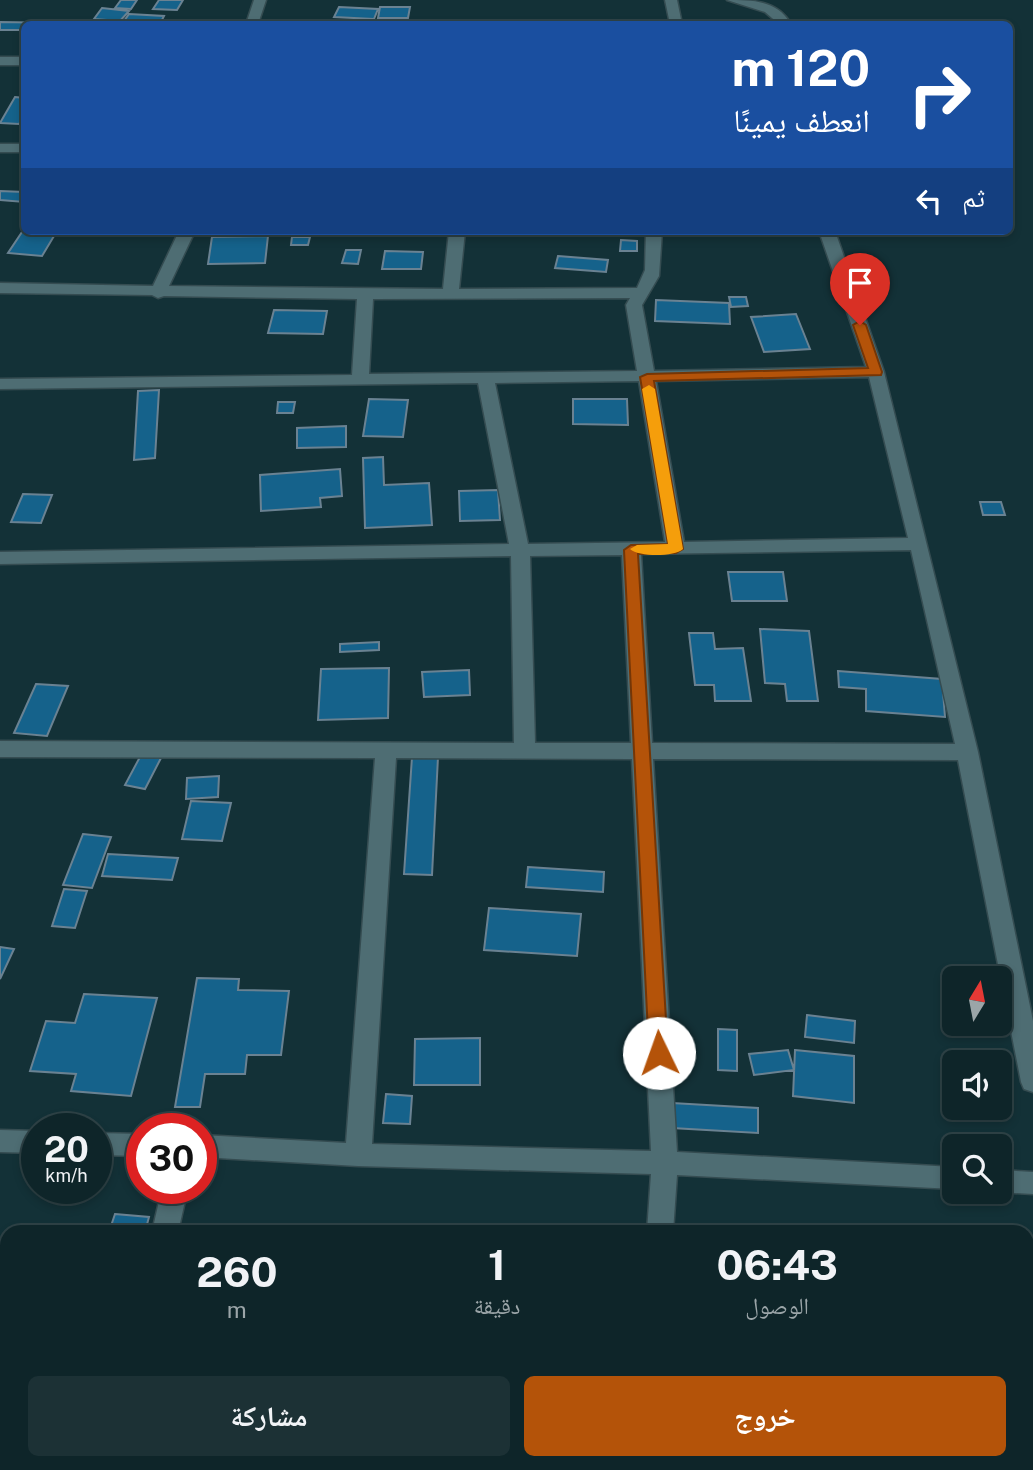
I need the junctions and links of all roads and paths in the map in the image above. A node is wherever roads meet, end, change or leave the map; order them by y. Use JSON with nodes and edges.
{"nodes":[{"id":1,"x":260,"y":0,"type":"edge"},
{"id":2,"x":671,"y":0,"type":"edge"},
{"id":3,"x":733,"y":0,"type":"edge"},
{"id":4,"x":253,"y":21,"type":"edge"},
{"id":5,"x":675,"y":21,"type":"edge"},
{"id":6,"x":784,"y":21,"type":"edge"},
{"id":7,"x":0,"y":61,"type":"edge"},
{"id":8,"x":21,"y":61,"type":"edge"},
{"id":9,"x":0,"y":148,"type":"edge"},
{"id":10,"x":21,"y":148,"type":"edge"},
{"id":11,"x":185,"y":235,"type":"edge"},
{"id":12,"x":457,"y":235,"type":"edge"},
{"id":13,"x":654,"y":235,"type":"edge"},
{"id":14,"x":828,"y":235,"type":"edge"},
{"id":15,"x":0,"y":288,"type":"edge"},
{"id":16,"x":158,"y":293,"type":"junction"},
{"id":17,"x":638,"y":293,"type":"junction"},
{"id":18,"x":365,"y":294,"type":"junction"},
{"id":19,"x":450,"y":294,"type":"junction"},
{"id":20,"x":876,"y":372,"type":"junction"},
{"id":21,"x":485,"y":377,"type":"junction"},
{"id":22,"x":647,"y":377,"type":"junction"},
{"id":23,"x":360,"y":378,"type":"junction"},
{"id":24,"x":0,"y":384,"type":"edge"},
{"id":25,"x":919,"y":544,"type":"junction"},
{"id":26,"x":676,"y":549,"type":"junction"},
{"id":27,"x":631,"y":550,"type":"junction"},
{"id":28,"x":520,"y":551,"type":"junction"},
{"id":29,"x":0,"y":558,"type":"edge"},
{"id":30,"x":0,"y":749,"type":"edge"},
{"id":31,"x":386,"y":750,"type":"junction"},
{"id":32,"x":525,"y":750,"type":"junction"},
{"id":33,"x":642,"y":751,"type":"junction"},
{"id":34,"x":967,"y":752,"type":"junction"},
{"id":35,"x":1033,"y":1082,"type":"edge"},
{"id":36,"x":0,"y":1141,"type":"edge"},
{"id":37,"x":21,"y":1142,"type":"edge"},
{"id":38,"x":217,"y":1147,"type":"edge"},
{"id":39,"x":358,"y":1155,"type":"junction"},
{"id":40,"x":665,"y":1163,"type":"junction"},
{"id":41,"x":942,"y":1177,"type":"edge"},
{"id":42,"x":1012,"y":1182,"type":"edge"},
{"id":43,"x":1033,"y":1183,"type":"edge"},
{"id":44,"x":171,"y":1204,"type":"edge"},
{"id":45,"x":167,"y":1225,"type":"edge"},
{"id":46,"x":661,"y":1225,"type":"edge"}],
"edges":[{"from":1,"to":4,"type":"street"},
{"from":2,"to":5,"type":"street"},
{"from":3,"to":6,"type":"street"},
{"from":7,"to":8,"type":"street"},
{"from":9,"to":10,"type":"street"},
{"from":11,"to":16,"type":"street"},
{"from":12,"to":19,"type":"street"},
{"from":13,"to":17,"type":"street"},
{"from":14,"to":20,"type":"street"},
{"from":15,"to":16,"type":"street"},
{"from":16,"to":18,"type":"street"},
{"from":17,"to":19,"type":"street"},
{"from":17,"to":22,"type":"street"},
{"from":18,"to":19,"type":"street"},
{"from":18,"to":23,"type":"street"},
{"from":20,"to":22,"type":"street"},
{"from":20,"to":25,"type":"street"},
{"from":21,"to":22,"type":"street"},
{"from":21,"to":23,"type":"street"},
{"from":21,"to":28,"type":"street"},
{"from":22,"to":26,"type":"street"},
{"from":23,"to":24,"type":"street"},
{"from":25,"to":26,"type":"street"},
{"from":25,"to":34,"type":"street"},
{"from":26,"to":27,"type":"street"},
{"from":27,"to":28,"type":"street"},
{"from":27,"to":33,"type":"street"},
{"from":28,"to":29,"type":"street"},
{"from":28,"to":32,"type":"street"},
{"from":30,"to":31,"type":"street"},
{"from":31,"to":32,"type":"street"},
{"from":31,"to":39,"type":"street"},
{"from":32,"to":33,"type":"street"},
{"from":33,"to":34,"type":"street"},
{"from":33,"to":40,"type":"street"},
{"from":34,"to":35,"type":"street"},
{"from":36,"to":37,"type":"street"},
{"from":38,"to":39,"type":"street"},
{"from":39,"to":40,"type":"street"},
{"from":40,"to":41,"type":"street"},
{"from":40,"to":46,"type":"street"},
{"from":42,"to":43,"type":"street"},
{"from":44,"to":45,"type":"street"}]}
